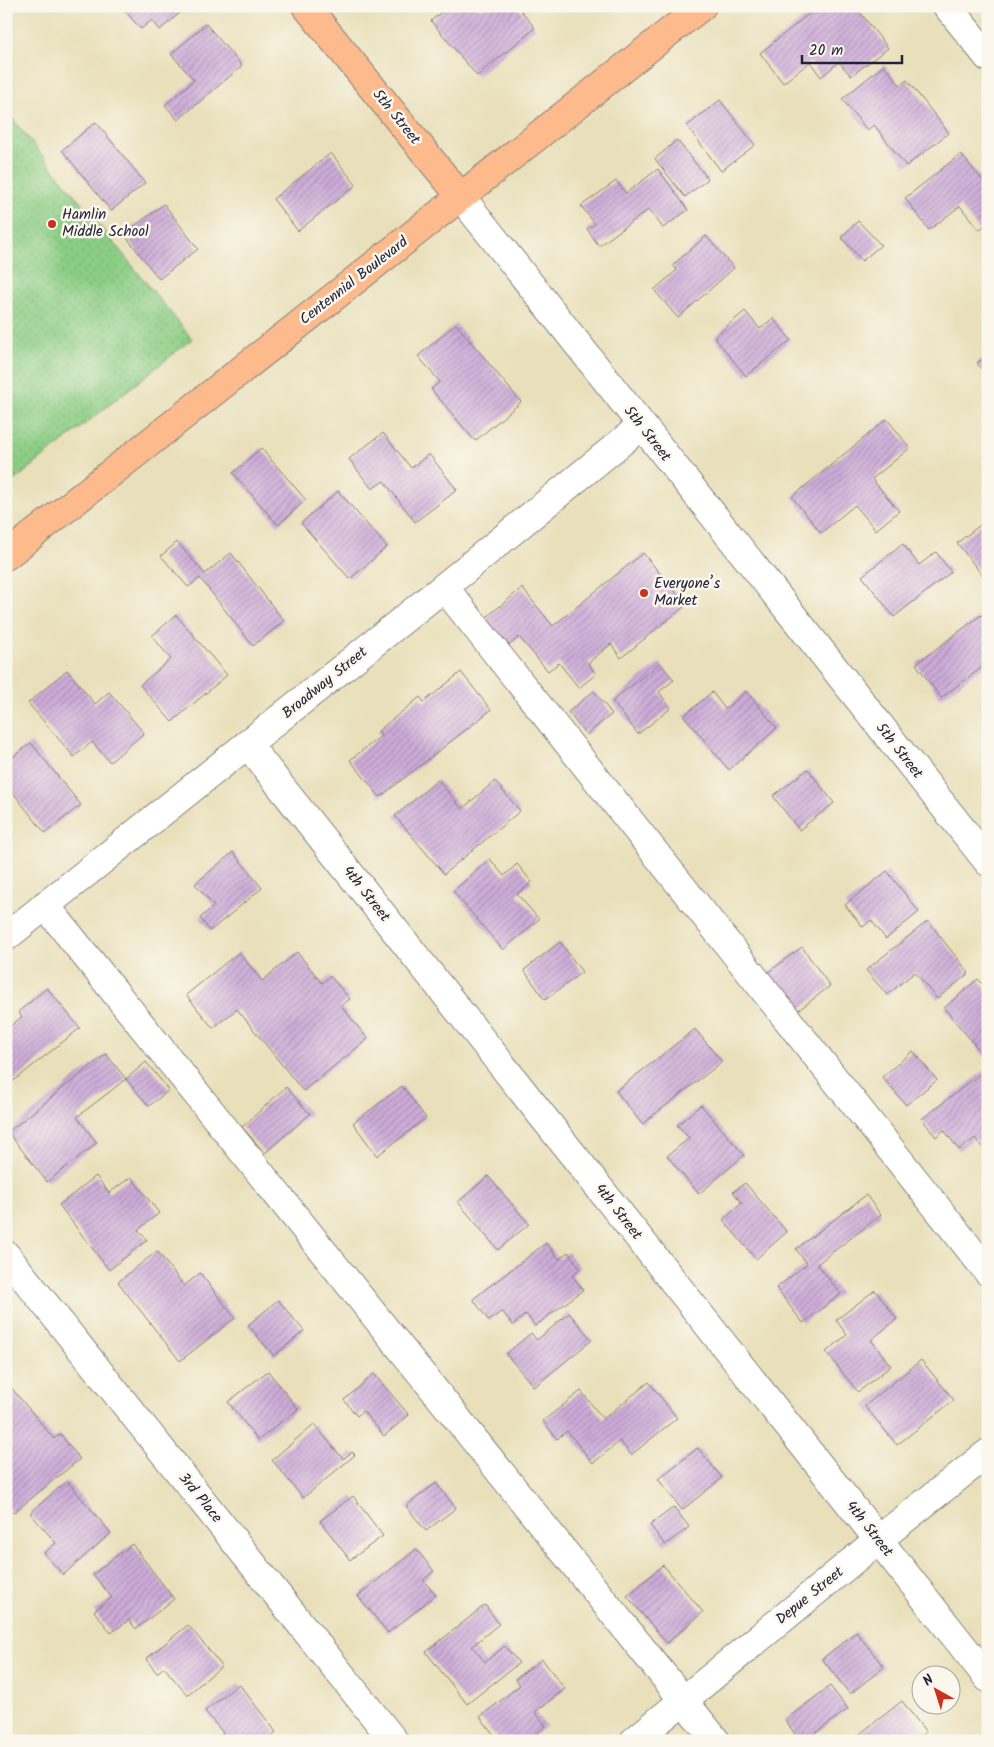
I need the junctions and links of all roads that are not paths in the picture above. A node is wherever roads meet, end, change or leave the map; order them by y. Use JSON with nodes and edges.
{"nodes":[{"id":1,"x":306,"y":6,"type":"edge"},
{"id":2,"x":702,"y":6,"type":"edge"},
{"id":3,"x":947,"y":6,"type":"edge"},
{"id":4,"x":988,"y":57,"type":"edge"},
{"id":5,"x":461,"y":198,"type":"junction"},
{"id":6,"x":641,"y":426,"type":"junction"},
{"id":7,"x":6,"y":556,"type":"edge"},
{"id":8,"x":444,"y":587,"type":"junction"},
{"id":9,"x":248,"y":745,"type":"junction"},
{"id":10,"x":988,"y":862,"type":"edge"},
{"id":11,"x":45,"y":905,"type":"junction"},
{"id":12,"x":6,"y":937,"type":"edge"},
{"id":13,"x":6,"y":1255,"type":"edge"},
{"id":14,"x":988,"y":1272,"type":"edge"},
{"id":15,"x":15,"y":1283,"type":"edge"},
{"id":16,"x":988,"y":1453,"type":"edge"},
{"id":17,"x":878,"y":1540,"type":"junction"},
{"id":18,"x":988,"y":1678,"type":"edge"},
{"id":19,"x":683,"y":1700,"type":"junction"},
{"id":20,"x":394,"y":1741,"type":"edge"},
{"id":21,"x":634,"y":1741,"type":"edge"},
{"id":22,"x":716,"y":1741,"type":"edge"}],
"edges":[{"from":1,"to":5,"type":"main road","name":"5th Street"},
{"from":2,"to":5,"type":"main road","name":"Centennial Boulevard"},
{"from":3,"to":4,"type":"street"},
{"from":5,"to":6,"type":"street","name":"5th Street"},
{"from":5,"to":7,"type":"main road","name":"Centennial Boulevard"},
{"from":6,"to":8,"type":"street","name":"Broadway Street"},
{"from":6,"to":10,"type":"street","name":"5th Street"},
{"from":8,"to":9,"type":"street","name":"Broadway Street"},
{"from":8,"to":14,"type":"street"},
{"from":9,"to":11,"type":"street","name":"Broadway Street"},
{"from":9,"to":17,"type":"street","name":"4th Street"},
{"from":11,"to":12,"type":"street","name":"Broadway Street"},
{"from":11,"to":19,"type":"street"},
{"from":13,"to":15,"type":"street","name":"3rd Place"},
{"from":15,"to":20,"type":"street","name":"3rd Place"},
{"from":16,"to":17,"type":"street","name":"Depue Street"},
{"from":17,"to":18,"type":"street","name":"4th Street"},
{"from":17,"to":19,"type":"street","name":"Depue Street"},
{"from":19,"to":21,"type":"street","name":"Depue Street"},
{"from":19,"to":22,"type":"street"}]}
